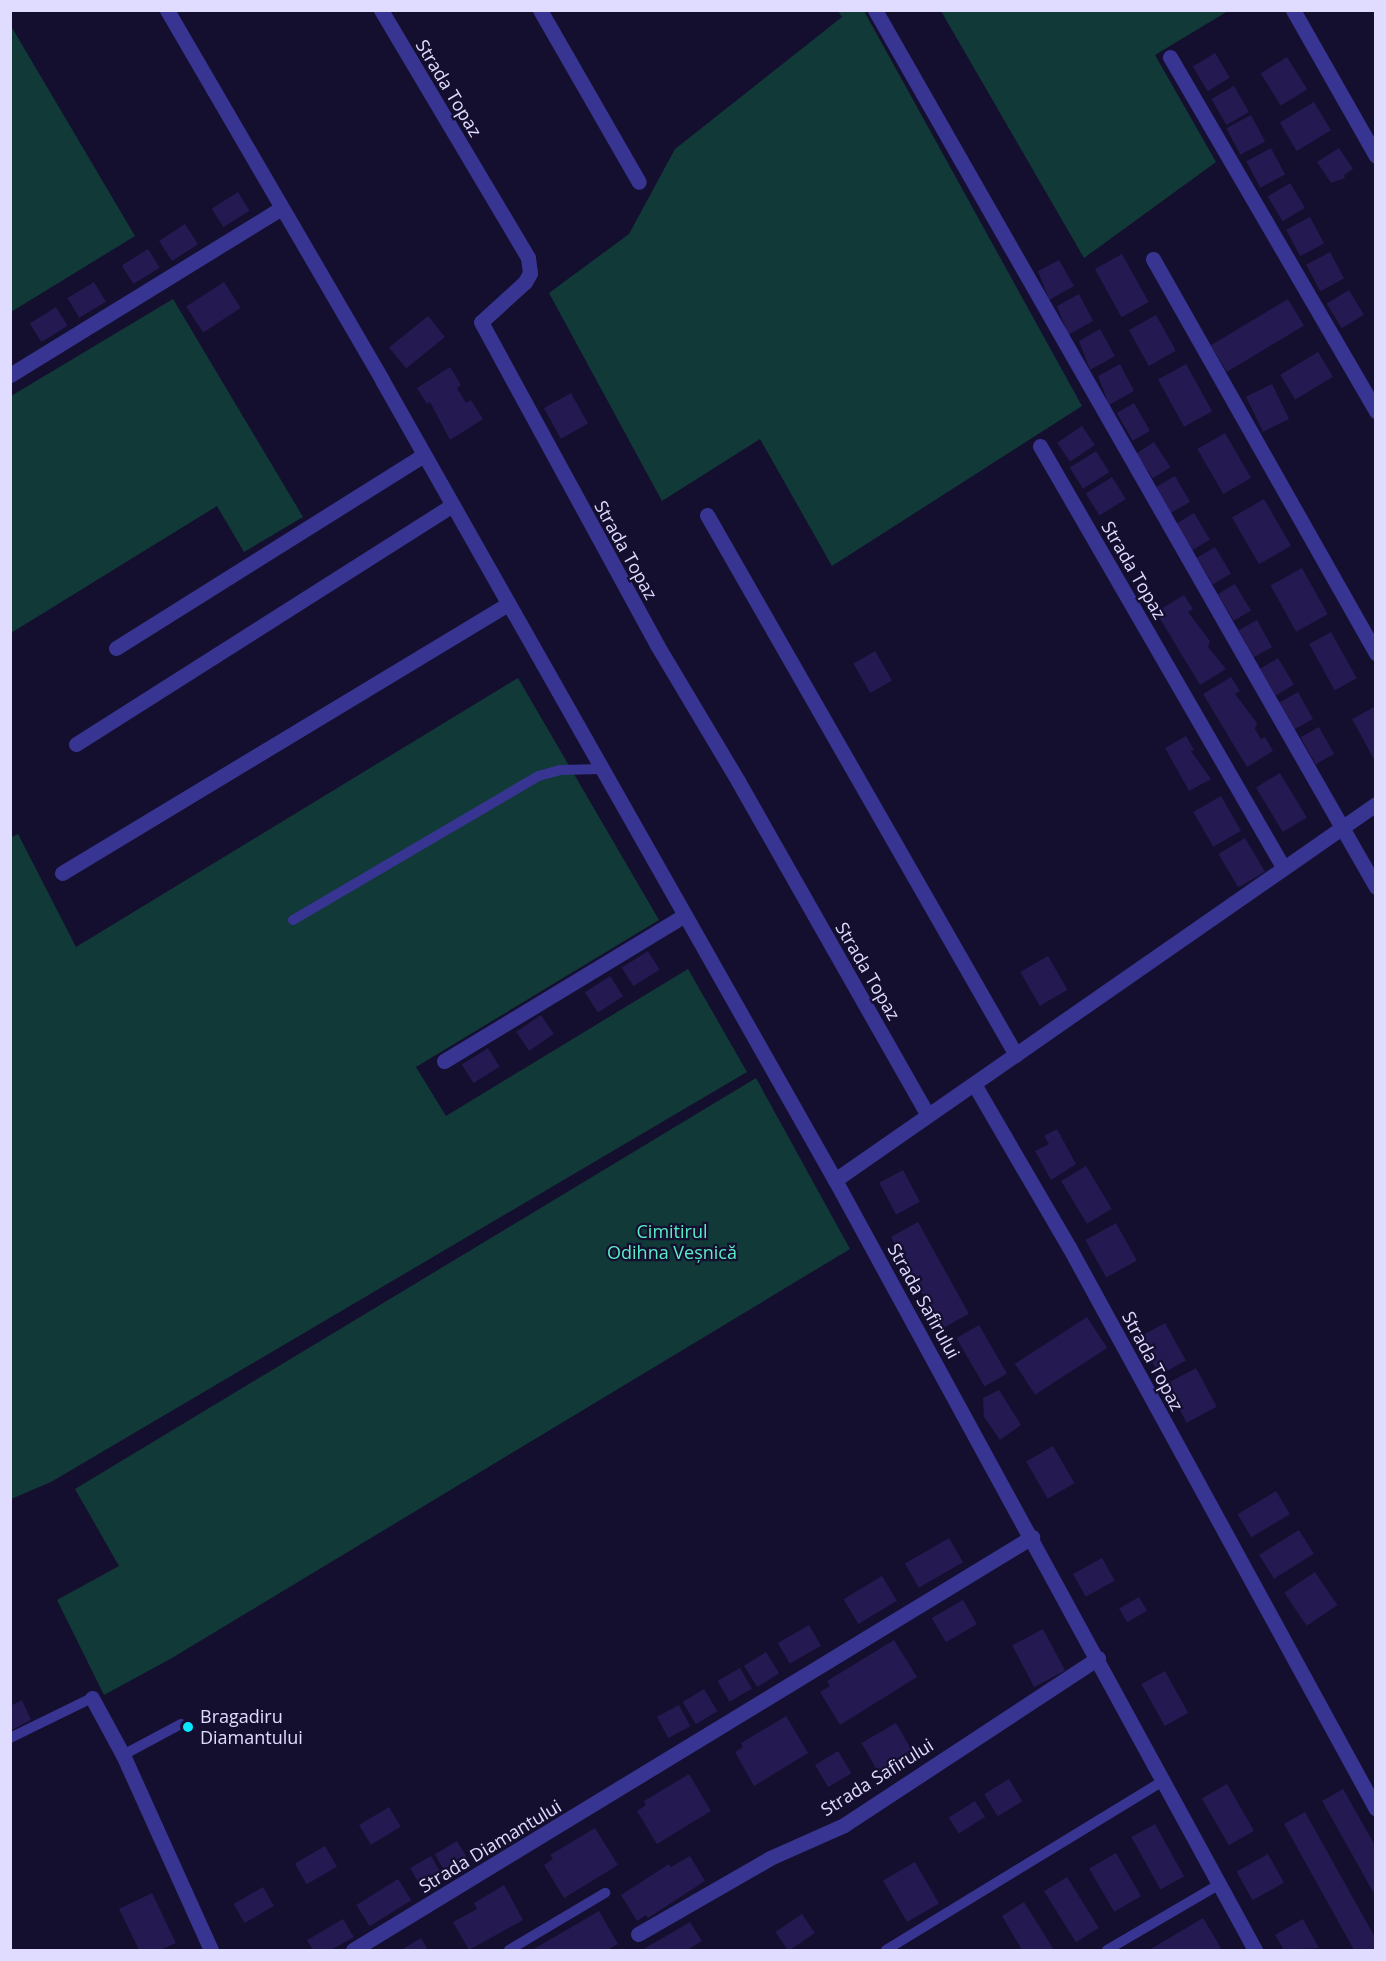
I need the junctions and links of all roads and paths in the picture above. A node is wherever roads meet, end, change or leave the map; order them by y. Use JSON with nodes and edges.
{"nodes":[{"id":1,"x":167,"y":10,"type":"edge"},
{"id":2,"x":381,"y":10,"type":"edge"},
{"id":3,"x":540,"y":10,"type":"edge"},
{"id":4,"x":875,"y":10,"type":"edge"},
{"id":5,"x":1293,"y":10,"type":"edge"},
{"id":6,"x":1170,"y":57,"type":"dead end"},
{"id":7,"x":1376,"y":156,"type":"edge"},
{"id":8,"x":639,"y":182,"type":"dead end"},
{"id":9,"x":281,"y":208,"type":"junction"},
{"id":10,"x":1153,"y":260,"type":"dead end"},
{"id":11,"x":10,"y":375,"type":"edge"},
{"id":12,"x":1376,"y":411,"type":"edge"},
{"id":13,"x":1040,"y":447,"type":"dead end"},
{"id":14,"x":424,"y":455,"type":"junction"},
{"id":15,"x":452,"y":505,"type":"junction"},
{"id":16,"x":707,"y":515,"type":"dead end"},
{"id":17,"x":508,"y":604,"type":"junction"},
{"id":18,"x":116,"y":648,"type":"dead end"},
{"id":19,"x":1376,"y":652,"type":"edge"},
{"id":20,"x":76,"y":744,"type":"dead end"},
{"id":21,"x":602,"y":769,"type":"junction"},
{"id":22,"x":1376,"y":804,"type":"edge"},
{"id":23,"x":1342,"y":828,"type":"junction"},
{"id":24,"x":1284,"y":868,"type":"junction"},
{"id":25,"x":62,"y":873,"type":"dead end"},
{"id":26,"x":1376,"y":887,"type":"edge"},
{"id":27,"x":683,"y":916,"type":"junction"},
{"id":28,"x":294,"y":920,"type":"dead end"},
{"id":29,"x":1016,"y":1055,"type":"junction"},
{"id":30,"x":444,"y":1061,"type":"dead end"},
{"id":31,"x":974,"y":1084,"type":"junction"},
{"id":32,"x":928,"y":1115,"type":"junction"},
{"id":33,"x":835,"y":1180,"type":"junction"},
{"id":34,"x":1032,"y":1537,"type":"junction"},
{"id":35,"x":1098,"y":1658,"type":"junction"},
{"id":36,"x":92,"y":1698,"type":"joint"},
{"id":37,"x":181,"y":1724,"type":"dead end"},
{"id":38,"x":10,"y":1738,"type":"edge"},
{"id":39,"x":123,"y":1755,"type":"junction"},
{"id":40,"x":1165,"y":1779,"type":"junction"},
{"id":41,"x":1376,"y":1809,"type":"edge"},
{"id":42,"x":1220,"y":1884,"type":"junction"},
{"id":43,"x":605,"y":1893,"type":"dead end"},
{"id":44,"x":638,"y":1934,"type":"dead end"},
{"id":45,"x":211,"y":1950,"type":"edge"},
{"id":46,"x":353,"y":1950,"type":"edge"},
{"id":47,"x":509,"y":1950,"type":"edge"},
{"id":48,"x":886,"y":1950,"type":"edge"},
{"id":49,"x":1107,"y":1950,"type":"edge"},
{"id":50,"x":1255,"y":1950,"type":"edge"}],
"edges":[{"from":1,"to":9,"type":"street","name":"Strada Safirului"},
{"from":2,"to":32,"type":"street","name":"Strada Topaz"},
{"from":3,"to":8,"type":"street"},
{"from":4,"to":23,"type":"street"},
{"from":5,"to":7,"type":"street"},
{"from":6,"to":12,"type":"street"},
{"from":9,"to":11,"type":"street"},
{"from":9,"to":14,"type":"street","name":"Strada Safirului"},
{"from":10,"to":19,"type":"street"},
{"from":13,"to":24,"type":"street","name":"Strada Topaz"},
{"from":14,"to":15,"type":"street","name":"Strada Safirului"},
{"from":14,"to":18,"type":"street"},
{"from":15,"to":17,"type":"street","name":"Strada Safirului"},
{"from":15,"to":20,"type":"street"},
{"from":16,"to":29,"type":"street"},
{"from":17,"to":21,"type":"street","name":"Strada Safirului"},
{"from":17,"to":25,"type":"street"},
{"from":21,"to":27,"type":"street","name":"Strada Safirului"},
{"from":21,"to":28,"type":"lane"},
{"from":22,"to":23,"type":"street"},
{"from":23,"to":24,"type":"street"},
{"from":23,"to":26,"type":"street"},
{"from":24,"to":29,"type":"street"},
{"from":27,"to":30,"type":"street"},
{"from":27,"to":33,"type":"street","name":"Strada Safirului"},
{"from":29,"to":31,"type":"street"},
{"from":31,"to":32,"type":"street"},
{"from":31,"to":41,"type":"street","name":"Strada Topaz"},
{"from":32,"to":33,"type":"street"},
{"from":33,"to":34,"type":"street","name":"Strada Safirului"},
{"from":34,"to":35,"type":"street","name":"Strada Safirului"},
{"from":34,"to":46,"type":"street","name":"Strada Diamantului"},
{"from":35,"to":40,"type":"street","name":"Strada Safirului"},
{"from":35,"to":44,"type":"street","name":"Strada Safirului"},
{"from":36,"to":38,"type":"lane"},
{"from":36,"to":39,"type":"street"},
{"from":37,"to":39,"type":"lane"},
{"from":39,"to":45,"type":"street"},
{"from":40,"to":42,"type":"street","name":"Strada Safirului"},
{"from":40,"to":48,"type":"lane"},
{"from":42,"to":49,"type":"lane"},
{"from":42,"to":50,"type":"street","name":"Strada Safirului"},
{"from":43,"to":47,"type":"lane"}]}
